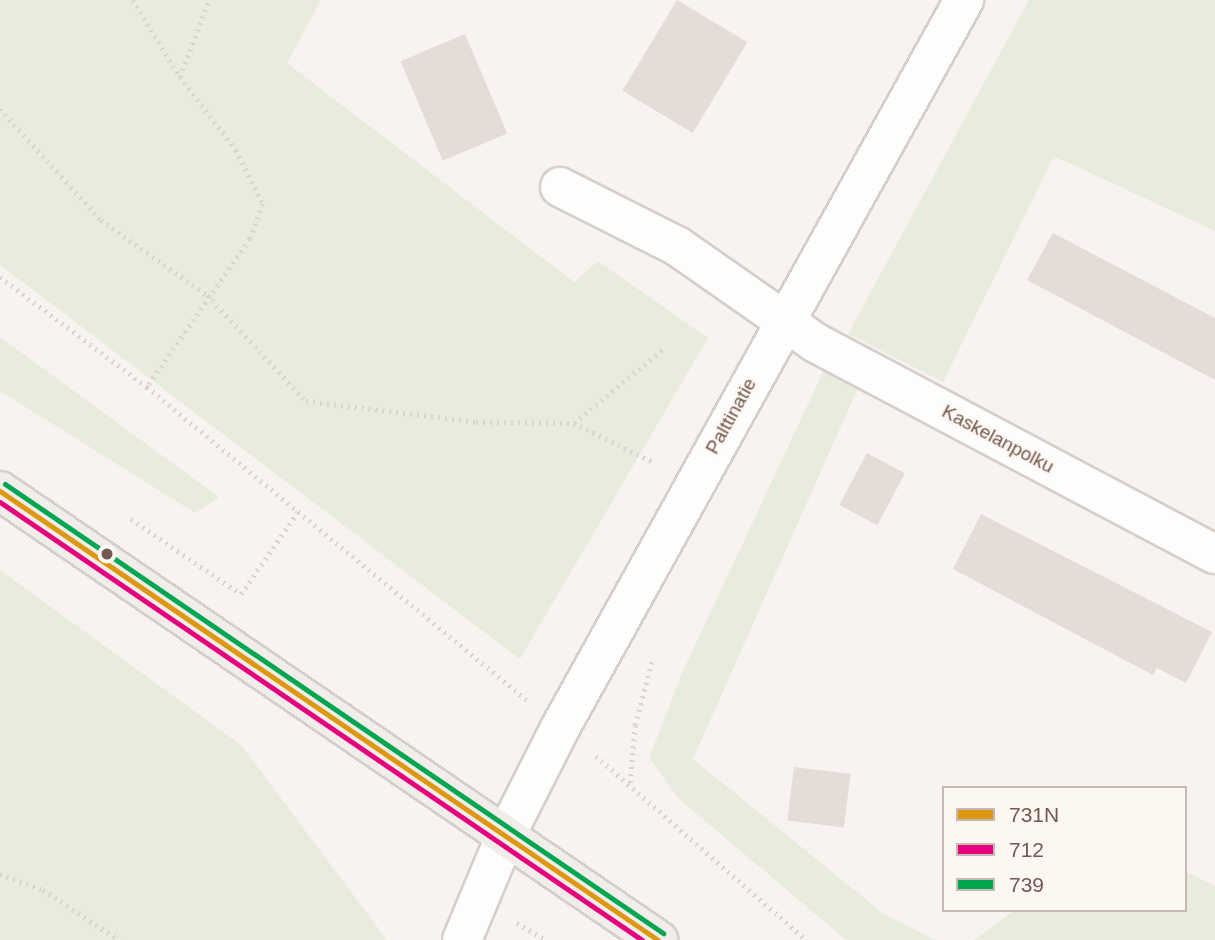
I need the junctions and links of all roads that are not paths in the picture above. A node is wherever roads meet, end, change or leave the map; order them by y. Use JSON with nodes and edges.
{"nodes":[{"id":1,"x":964,"y":0,"type":"edge"},
{"id":2,"x":560,"y":187,"type":"dead end"},
{"id":3,"x":783,"y":321,"type":"junction"},
{"id":4,"x":0,"y":491,"type":"edge"},
{"id":5,"x":1215,"y":554,"type":"edge"},
{"id":6,"x":506,"y":835,"type":"junction"},
{"id":7,"x":462,"y":940,"type":"edge"},
{"id":8,"x":658,"y":940,"type":"edge"}],
"edges":[{"from":1,"to":3,"type":"street","name":"Palttinatie"},
{"from":2,"to":3,"type":"street","name":"Kaskelanpolku"},
{"from":3,"to":5,"type":"street","name":"Kaskelanpolku"},
{"from":3,"to":6,"type":"street","name":"Palttinatie"},
{"from":4,"to":6,"type":"main road"},
{"from":6,"to":7,"type":"street","name":"Palttinatie"},
{"from":6,"to":8,"type":"main road"}]}
